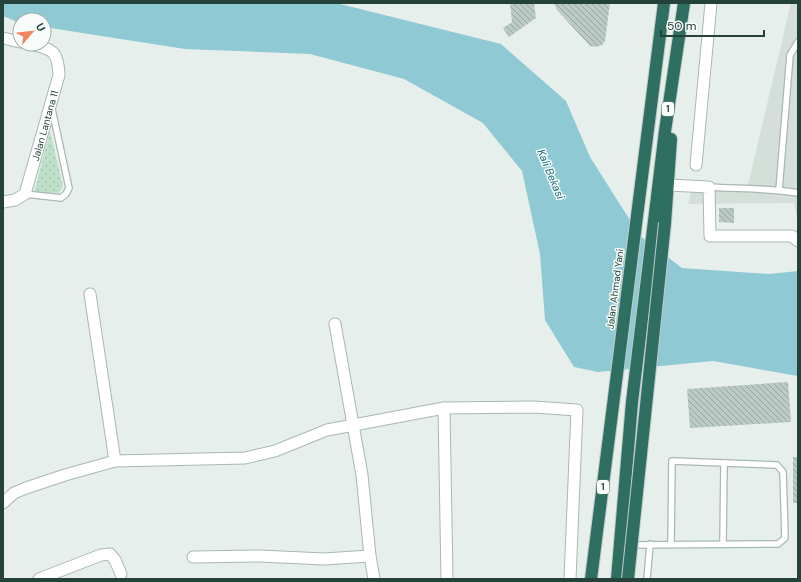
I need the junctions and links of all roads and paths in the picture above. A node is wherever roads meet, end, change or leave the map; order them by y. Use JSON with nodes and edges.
{"nodes":[{"id":1,"x":664,"y":3,"type":"edge"},
{"id":2,"x":684,"y":3,"type":"edge"},
{"id":3,"x":688,"y":3,"type":"edge"},
{"id":4,"x":711,"y":3,"type":"edge"},
{"id":5,"x":798,"y":42,"type":"edge"},
{"id":6,"x":52,"y":50,"type":"edge"},
{"id":7,"x":51,"y":101,"type":"junction"},
{"id":8,"x":696,"y":165,"type":"dead end"},
{"id":9,"x":668,"y":185,"type":"junction"},
{"id":10,"x":709,"y":187,"type":"junction"},
{"id":11,"x":779,"y":190,"type":"junction"},
{"id":12,"x":25,"y":194,"type":"junction"},
{"id":13,"x":798,"y":194,"type":"edge"},
{"id":14,"x":3,"y":202,"type":"edge"},
{"id":15,"x":798,"y":240,"type":"edge"},
{"id":16,"x":90,"y":294,"type":"dead end"},
{"id":17,"x":335,"y":324,"type":"dead end"},
{"id":18,"x":444,"y":408,"type":"junction"},
{"id":19,"x":354,"y":426,"type":"junction"},
{"id":20,"x":115,"y":461,"type":"junction"},
{"id":21,"x":724,"y":463,"type":"junction"},
{"id":22,"x":3,"y":503,"type":"edge"},
{"id":23,"x":650,"y":544,"type":"junction"},
{"id":24,"x":723,"y":544,"type":"junction"},
{"id":25,"x":619,"y":545,"type":"junction"},
{"id":26,"x":671,"y":545,"type":"junction"},
{"id":27,"x":370,"y":556,"type":"junction"},
{"id":28,"x":193,"y":557,"type":"dead end"},
{"id":29,"x":121,"y":574,"type":"dead end"},
{"id":30,"x":39,"y":579,"type":"edge"},
{"id":31,"x":374,"y":579,"type":"edge"},
{"id":32,"x":447,"y":579,"type":"edge"},
{"id":33,"x":570,"y":579,"type":"edge"},
{"id":34,"x":591,"y":579,"type":"edge"},
{"id":35,"x":617,"y":579,"type":"edge"},
{"id":36,"x":628,"y":579,"type":"edge"},
{"id":37,"x":647,"y":579,"type":"edge"}],
"edges":[{"from":1,"to":34,"type":"highway","name":"Jalan Ahmad Yani","number":"1"},
{"from":2,"to":25,"type":"highway","number":"1"},
{"from":3,"to":9,"type":"highway"},
{"from":4,"to":8,"type":"street"},
{"from":5,"to":11,"type":"lane"},
{"from":6,"to":7,"type":"street","name":"Jalan Lantana 11"},
{"from":7,"to":12,"type":"street","name":"Jalan Lantana 11"},
{"from":7,"to":12,"type":"lane"},
{"from":9,"to":10,"type":"street"},
{"from":9,"to":36,"type":"highway","bridge":true},
{"from":10,"to":11,"type":"lane"},
{"from":10,"to":15,"type":"street"},
{"from":11,"to":13,"type":"lane"},
{"from":12,"to":14,"type":"street"},
{"from":16,"to":20,"type":"street"},
{"from":17,"to":19,"type":"street"},
{"from":18,"to":19,"type":"street"},
{"from":18,"to":32,"type":"street"},
{"from":18,"to":33,"type":"street"},
{"from":19,"to":20,"type":"street"},
{"from":19,"to":27,"type":"street"},
{"from":20,"to":22,"type":"street"},
{"from":21,"to":24,"type":"lane"},
{"from":21,"to":24,"type":"lane"},
{"from":21,"to":26,"type":"lane"},
{"from":23,"to":25,"type":"lane"},
{"from":23,"to":26,"type":"lane"},
{"from":23,"to":37,"type":"lane"},
{"from":24,"to":26,"type":"lane"},
{"from":25,"to":35,"type":"highway","number":"1"},
{"from":27,"to":28,"type":"street"},
{"from":27,"to":31,"type":"street"},
{"from":29,"to":30,"type":"street"}]}
